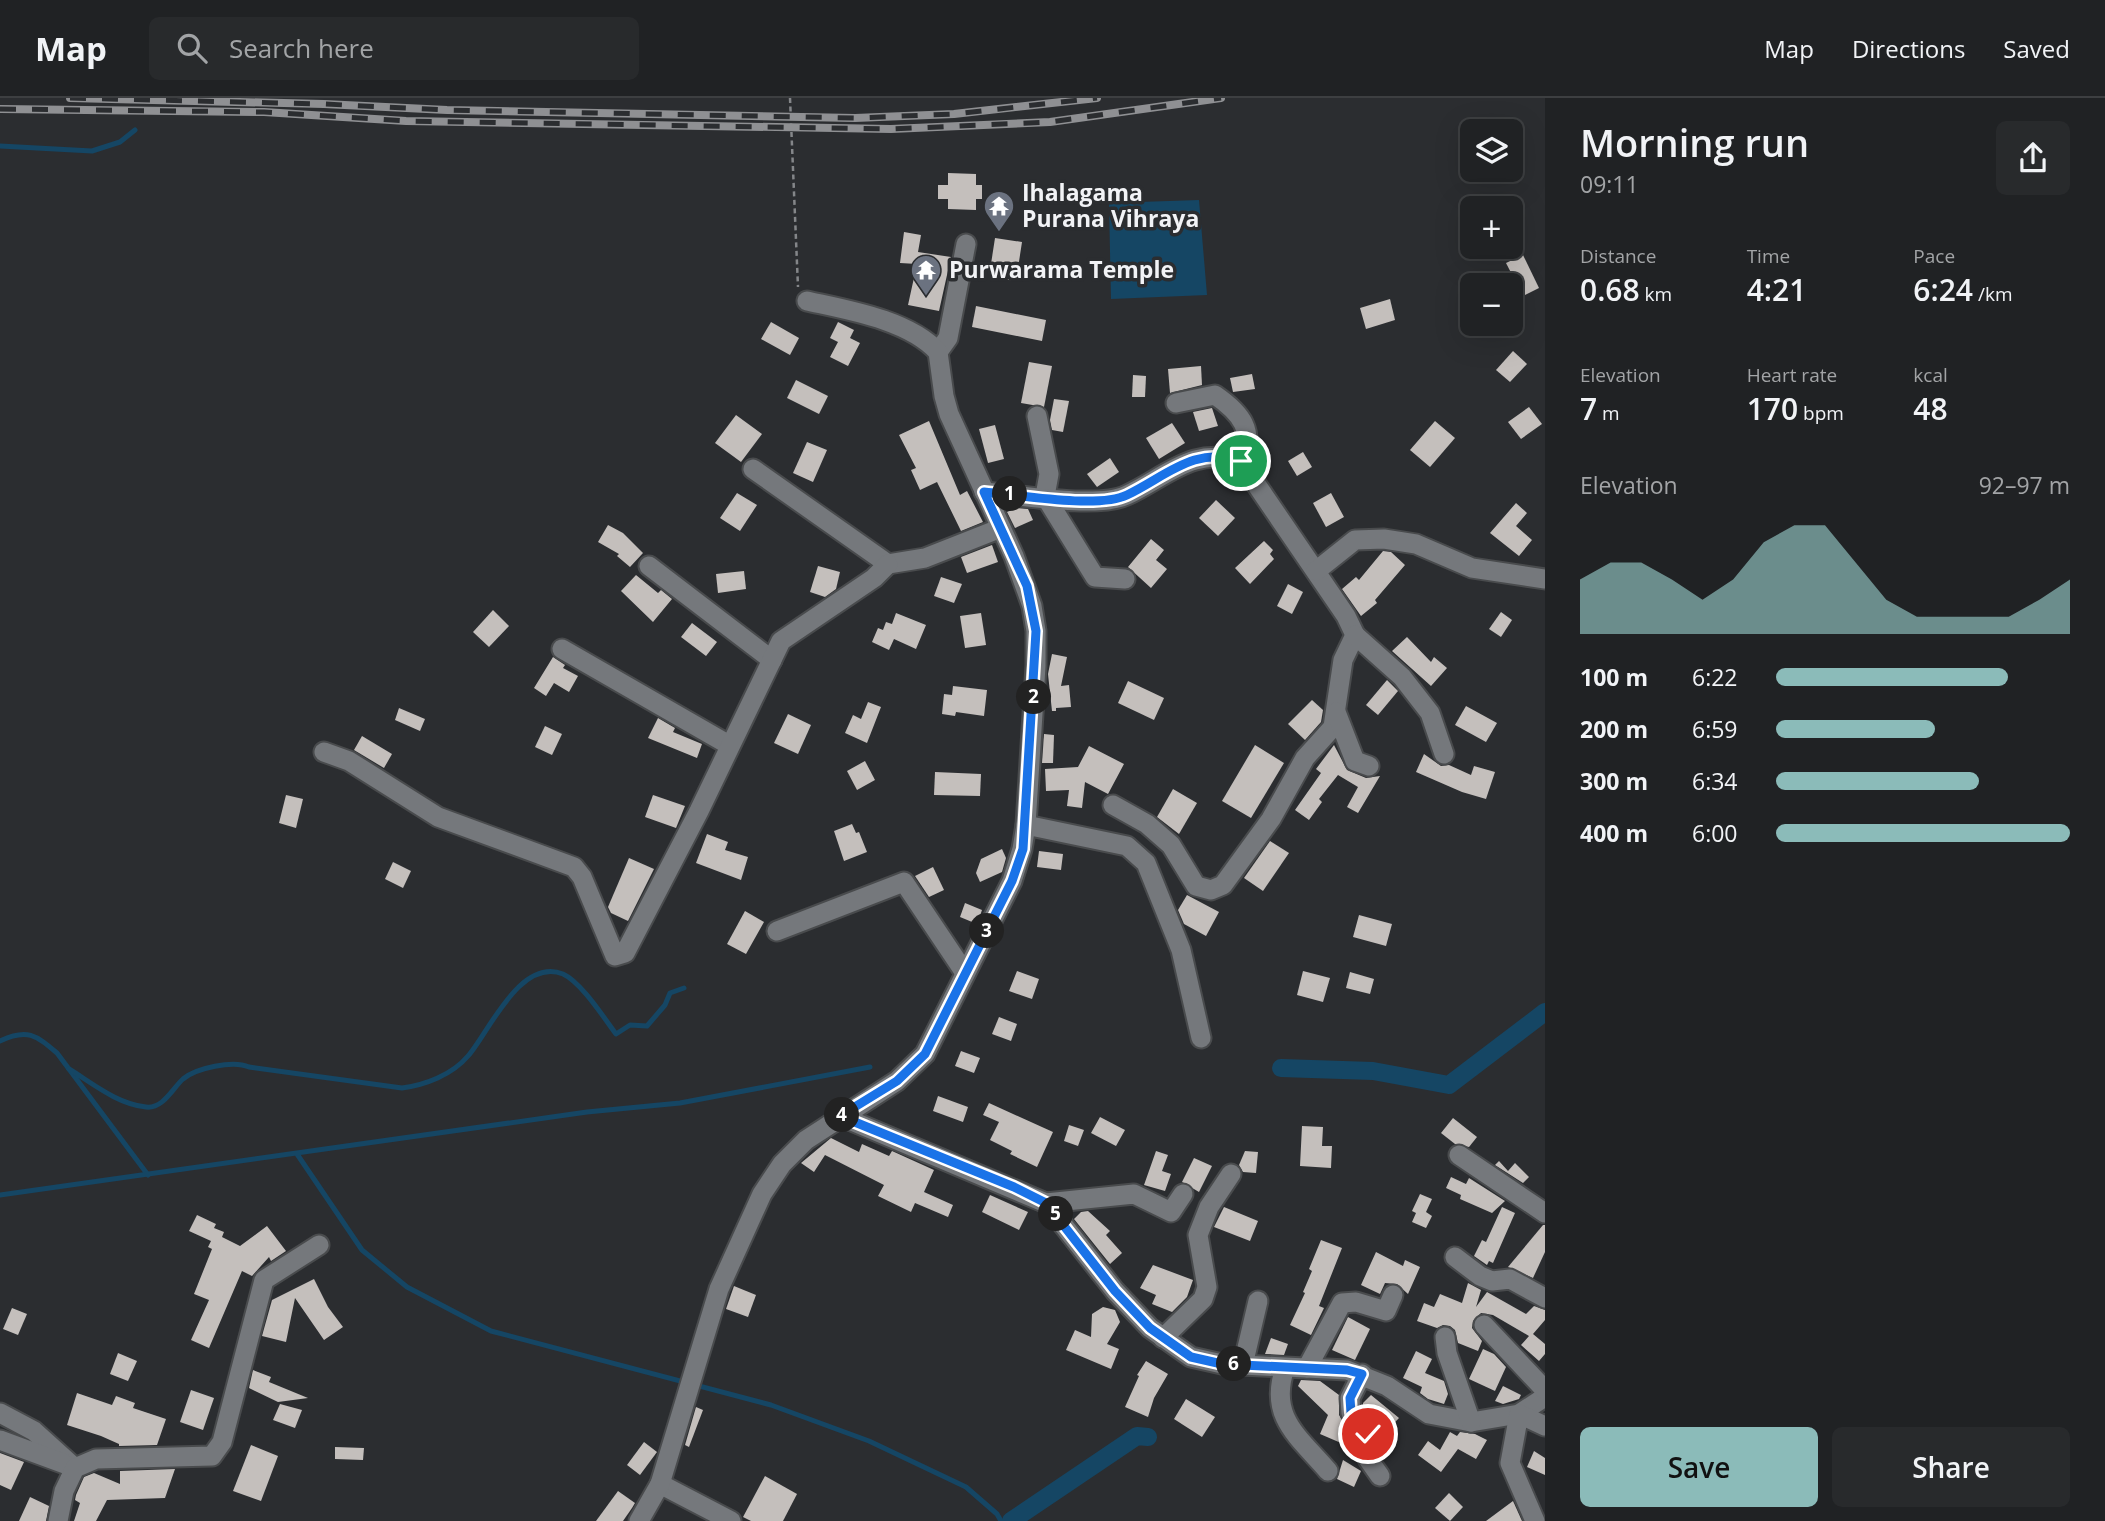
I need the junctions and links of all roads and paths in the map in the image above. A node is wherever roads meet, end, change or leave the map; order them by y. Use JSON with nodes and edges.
{"nodes":[{"id":1,"x":790,"y":98,"type":"edge"},
{"id":2,"x":966,"y":244,"type":"dead end"},
{"id":3,"x":807,"y":301,"type":"joint"},
{"id":4,"x":938,"y":352,"type":"junction"},
{"id":5,"x":1176,"y":403,"type":"dead end"},
{"id":6,"x":1037,"y":416,"type":"dead end"},
{"id":7,"x":1241,"y":461,"type":"junction"},
{"id":8,"x":753,"y":470,"type":"dead end"},
{"id":9,"x":984,"y":492,"type":"junction"},
{"id":10,"x":1045,"y":496,"type":"junction"},
{"id":11,"x":1000,"y":528,"type":"junction"},
{"id":12,"x":888,"y":564,"type":"junction"},
{"id":13,"x":649,"y":566,"type":"dead end"},
{"id":14,"x":1316,"y":571,"type":"junction"},
{"id":15,"x":1125,"y":579,"type":"dead end"},
{"id":16,"x":1545,"y":579,"type":"edge"},
{"id":17,"x":1354,"y":635,"type":"junction"},
{"id":18,"x":562,"y":649,"type":"dead end"},
{"id":19,"x":772,"y":660,"type":"junction"},
{"id":20,"x":1336,"y":712,"type":"junction"},
{"id":21,"x":729,"y":745,"type":"junction"},
{"id":22,"x":324,"y":752,"type":"dead end"},
{"id":23,"x":1444,"y":754,"type":"dead end"},
{"id":24,"x":1369,"y":766,"type":"dead end"},
{"id":25,"x":1113,"y":805,"type":"dead end"},
{"id":26,"x":1026,"y":825,"type":"junction"},
{"id":27,"x":777,"y":931,"type":"dead end"},
{"id":28,"x":965,"y":973,"type":"junction"},
{"id":29,"x":1201,"y":1038,"type":"dead end"},
{"id":30,"x":840,"y":1116,"type":"junction"},
{"id":31,"x":1459,"y":1155,"type":"dead end"},
{"id":32,"x":1231,"y":1174,"type":"dead end"},
{"id":33,"x":1183,"y":1194,"type":"dead end"},
{"id":34,"x":1046,"y":1203,"type":"junction"},
{"id":35,"x":1545,"y":1213,"type":"edge"},
{"id":36,"x":319,"y":1245,"type":"dead end"},
{"id":37,"x":1455,"y":1256,"type":"dead end"},
{"id":38,"x":1394,"y":1295,"type":"dead end"},
{"id":39,"x":1545,"y":1298,"type":"edge"},
{"id":40,"x":1258,"y":1301,"type":"dead end"},
{"id":41,"x":1484,"y":1325,"type":"dead end"},
{"id":42,"x":1445,"y":1337,"type":"dead end"},
{"id":43,"x":1163,"y":1338,"type":"junction"},
{"id":44,"x":1243,"y":1365,"type":"junction"},
{"id":45,"x":1285,"y":1368,"type":"junction"},
{"id":46,"x":1307,"y":1368,"type":"junction"},
{"id":47,"x":1362,"y":1374,"type":"junction"},
{"id":48,"x":1545,"y":1390,"type":"edge"},
{"id":49,"x":1545,"y":1397,"type":"edge"},
{"id":50,"x":0,"y":1413,"type":"edge"},
{"id":51,"x":1519,"y":1414,"type":"junction"},
{"id":52,"x":1471,"y":1422,"type":"junction"},
{"id":53,"x":1545,"y":1426,"type":"edge"},
{"id":54,"x":0,"y":1440,"type":"edge"},
{"id":55,"x":75,"y":1468,"type":"junction"},
{"id":56,"x":1328,"y":1471,"type":"dead end"},
{"id":57,"x":1380,"y":1476,"type":"dead end"},
{"id":58,"x":660,"y":1485,"type":"junction"},
{"id":59,"x":58,"y":1521,"type":"edge"},
{"id":60,"x":639,"y":1521,"type":"edge"},
{"id":61,"x":731,"y":1521,"type":"edge"},
{"id":62,"x":1535,"y":1521,"type":"edge"}],
"edges":[{"from":1,"to":3,"type":"path"},
{"from":2,"to":4,"type":"street"},
{"from":3,"to":4,"type":"street"},
{"from":4,"to":9,"type":"street"},
{"from":5,"to":7,"type":"street"},
{"from":6,"to":10,"type":"street"},
{"from":7,"to":10,"type":"street"},
{"from":7,"to":14,"type":"street"},
{"from":8,"to":12,"type":"street"},
{"from":9,"to":10,"type":"street"},
{"from":9,"to":11,"type":"street"},
{"from":10,"to":15,"type":"street"},
{"from":11,"to":12,"type":"street"},
{"from":11,"to":26,"type":"street"},
{"from":12,"to":19,"type":"street"},
{"from":13,"to":19,"type":"street"},
{"from":14,"to":16,"type":"street"},
{"from":14,"to":17,"type":"street"},
{"from":17,"to":20,"type":"street"},
{"from":17,"to":23,"type":"street"},
{"from":18,"to":21,"type":"street"},
{"from":19,"to":21,"type":"street"},
{"from":20,"to":24,"type":"street"},
{"from":20,"to":25,"type":"street"},
{"from":21,"to":22,"type":"street"},
{"from":26,"to":28,"type":"street"},
{"from":26,"to":29,"type":"street"},
{"from":27,"to":28,"type":"street"},
{"from":28,"to":30,"type":"street"},
{"from":30,"to":34,"type":"street"},
{"from":30,"to":58,"type":"street"},
{"from":31,"to":35,"type":"street"},
{"from":32,"to":43,"type":"street"},
{"from":33,"to":34,"type":"street"},
{"from":34,"to":43,"type":"street"},
{"from":36,"to":55,"type":"street"},
{"from":37,"to":39,"type":"street"},
{"from":38,"to":46,"type":"street"},
{"from":40,"to":44,"type":"street"},
{"from":41,"to":48,"type":"street"},
{"from":42,"to":52,"type":"street"},
{"from":43,"to":44,"type":"street"},
{"from":44,"to":45,"type":"street"},
{"from":45,"to":46,"type":"street"},
{"from":45,"to":56,"type":"street"},
{"from":46,"to":47,"type":"street"},
{"from":47,"to":52,"type":"street"},
{"from":47,"to":57,"type":"street"},
{"from":49,"to":51,"type":"street"},
{"from":50,"to":55,"type":"street"},
{"from":51,"to":52,"type":"street"},
{"from":51,"to":53,"type":"street"},
{"from":51,"to":62,"type":"street"},
{"from":54,"to":55,"type":"street"},
{"from":55,"to":59,"type":"street"},
{"from":58,"to":60,"type":"street"},
{"from":58,"to":61,"type":"street"}]}
